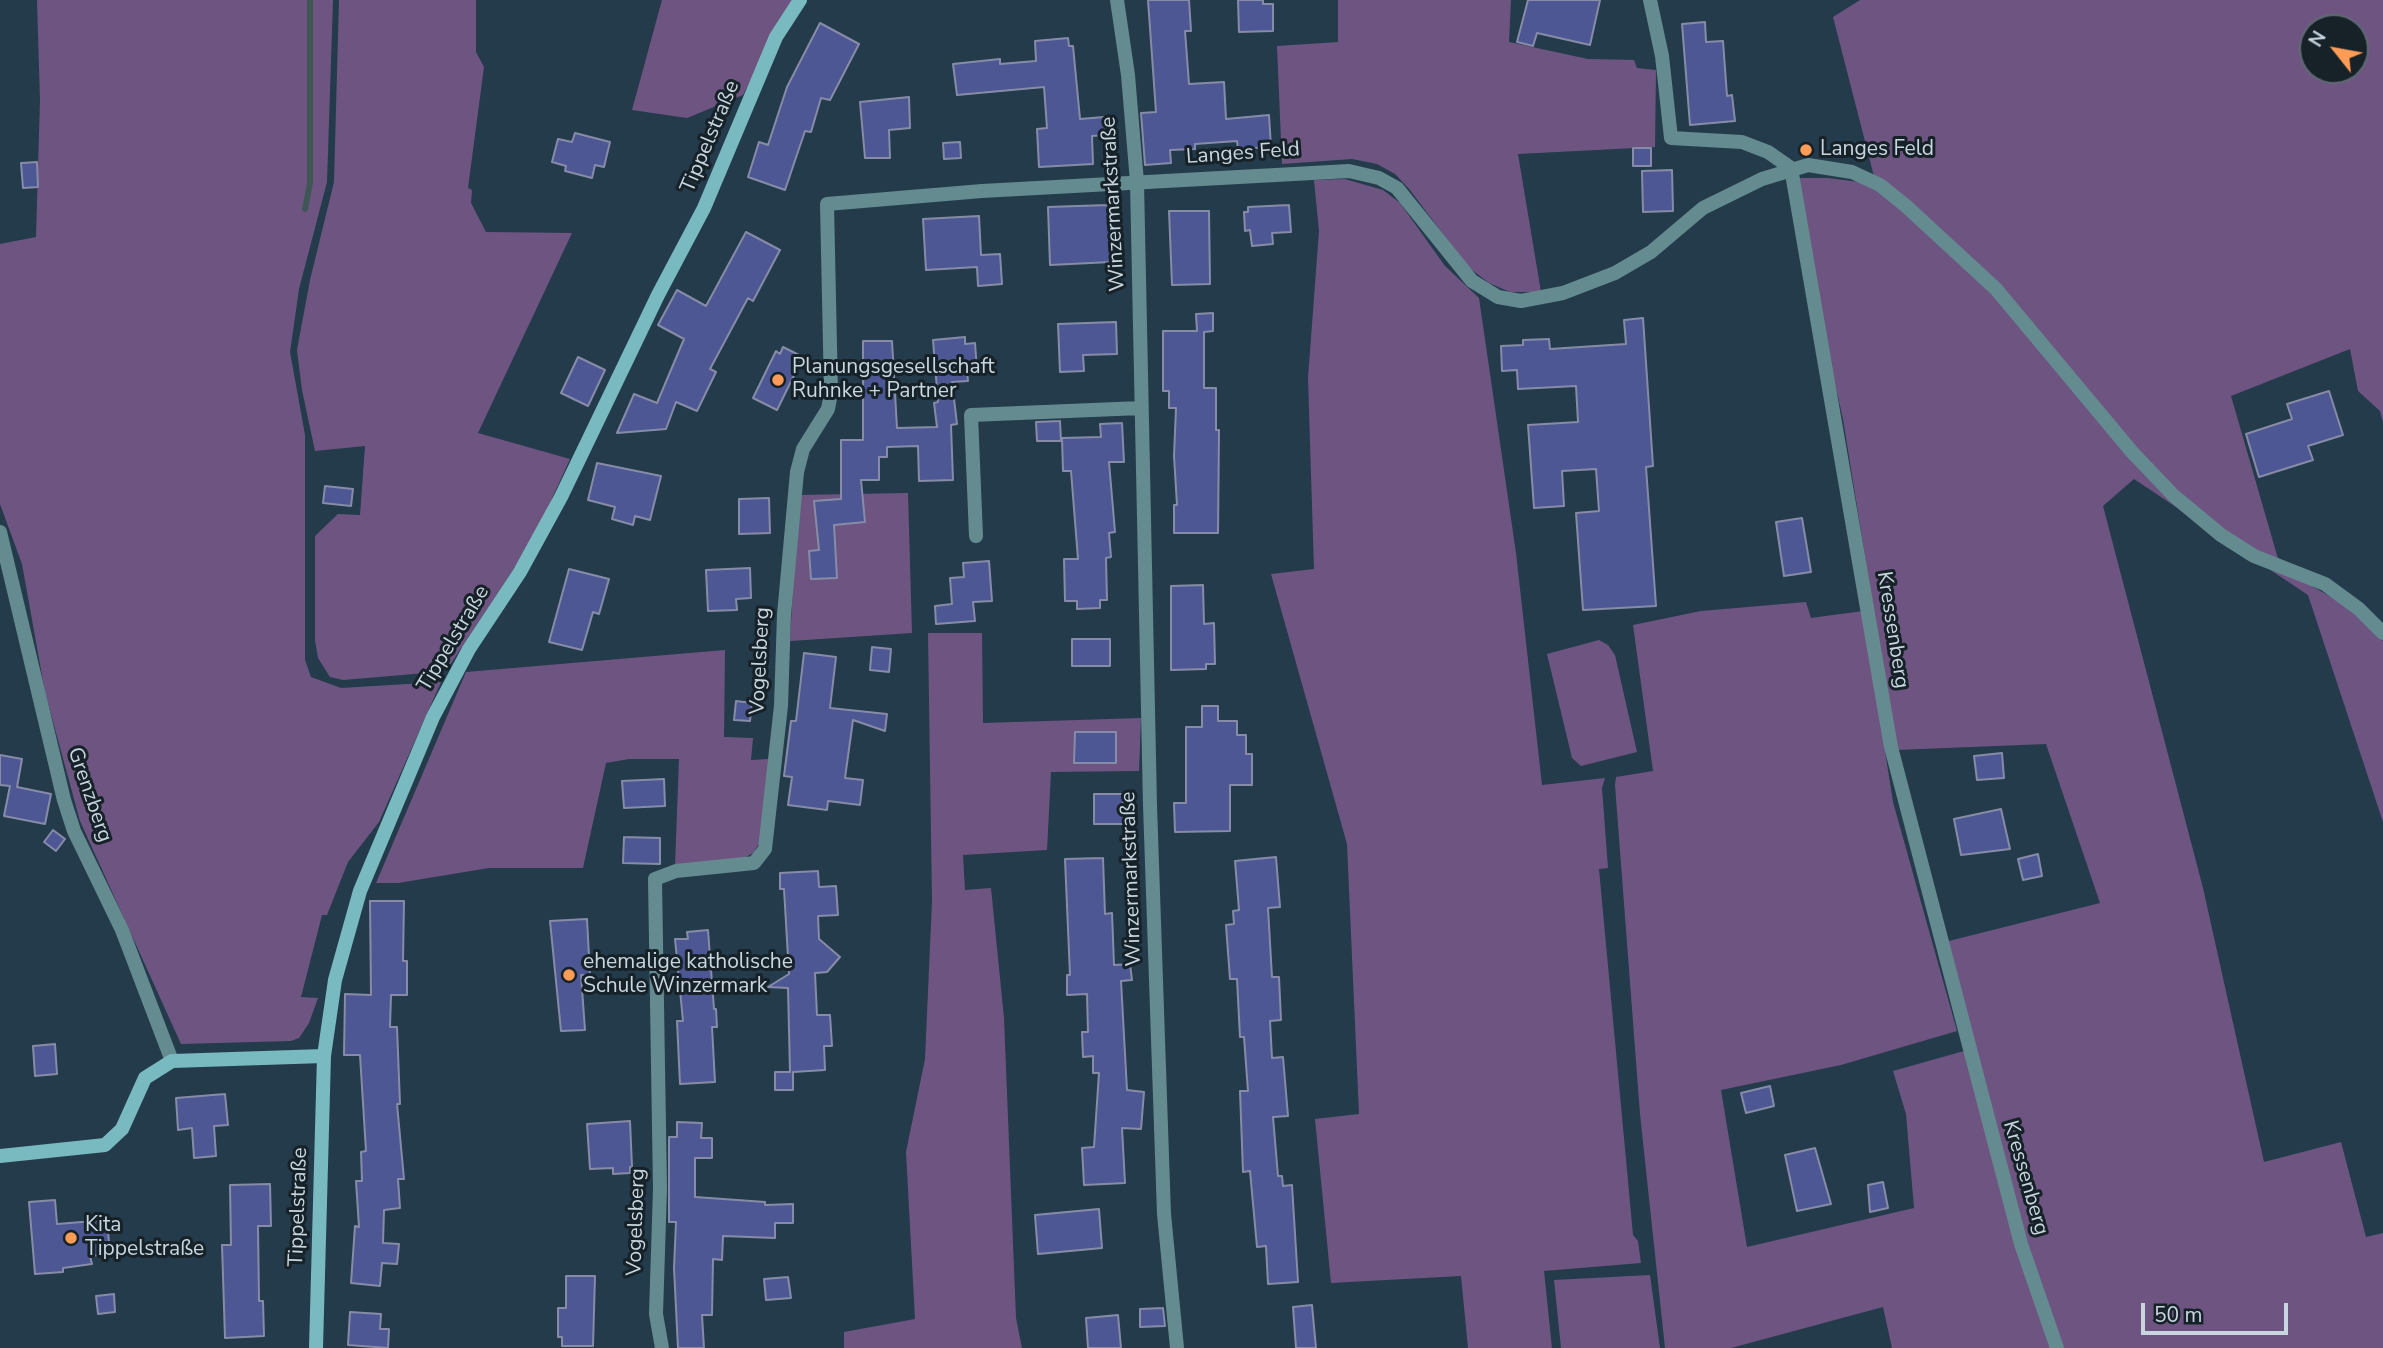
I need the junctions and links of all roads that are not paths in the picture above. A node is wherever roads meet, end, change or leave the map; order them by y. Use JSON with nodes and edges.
{"nodes":[{"id":1,"x":800,"y":0,"type":"edge"},
{"id":2,"x":1117,"y":0,"type":"edge"},
{"id":3,"x":1650,"y":0,"type":"edge"},
{"id":4,"x":1791,"y":168,"type":"junction"},
{"id":5,"x":1137,"y":182,"type":"junction"},
{"id":6,"x":1141,"y":408,"type":"junction"},
{"id":7,"x":0,"y":532,"type":"edge"},
{"id":8,"x":976,"y":536,"type":"dead end"},
{"id":9,"x":2383,"y":633,"type":"edge"},
{"id":10,"x":324,"y":1056,"type":"junction"},
{"id":11,"x":172,"y":1061,"type":"junction"},
{"id":12,"x":0,"y":1156,"type":"edge"},
{"id":13,"x":316,"y":1348,"type":"edge"},
{"id":14,"x":662,"y":1348,"type":"edge"},
{"id":15,"x":1177,"y":1348,"type":"edge"},
{"id":16,"x":2057,"y":1348,"type":"edge"}],
"edges":[{"from":1,"to":10,"type":"street","name":"Tippelstraße"},
{"from":2,"to":5,"type":"street","name":"Winzermarkstraße"},
{"from":3,"to":4,"type":"street"},
{"from":4,"to":5,"type":"street","name":"Langes Feld"},
{"from":4,"to":9,"type":"street","name":"Langes Feld"},
{"from":4,"to":16,"type":"street","name":"Kressenberg"},
{"from":5,"to":6,"type":"street","name":"Winzermarkstraße"},
{"from":5,"to":14,"type":"street","name":"Vogelsberg"},
{"from":6,"to":8,"type":"street"},
{"from":6,"to":15,"type":"street","name":"Winzermarkstraße"},
{"from":7,"to":11,"type":"street","name":"Grenzberg"},
{"from":10,"to":11,"type":"street"},
{"from":10,"to":13,"type":"street","name":"Tippelstraße"},
{"from":11,"to":12,"type":"street"}]}
